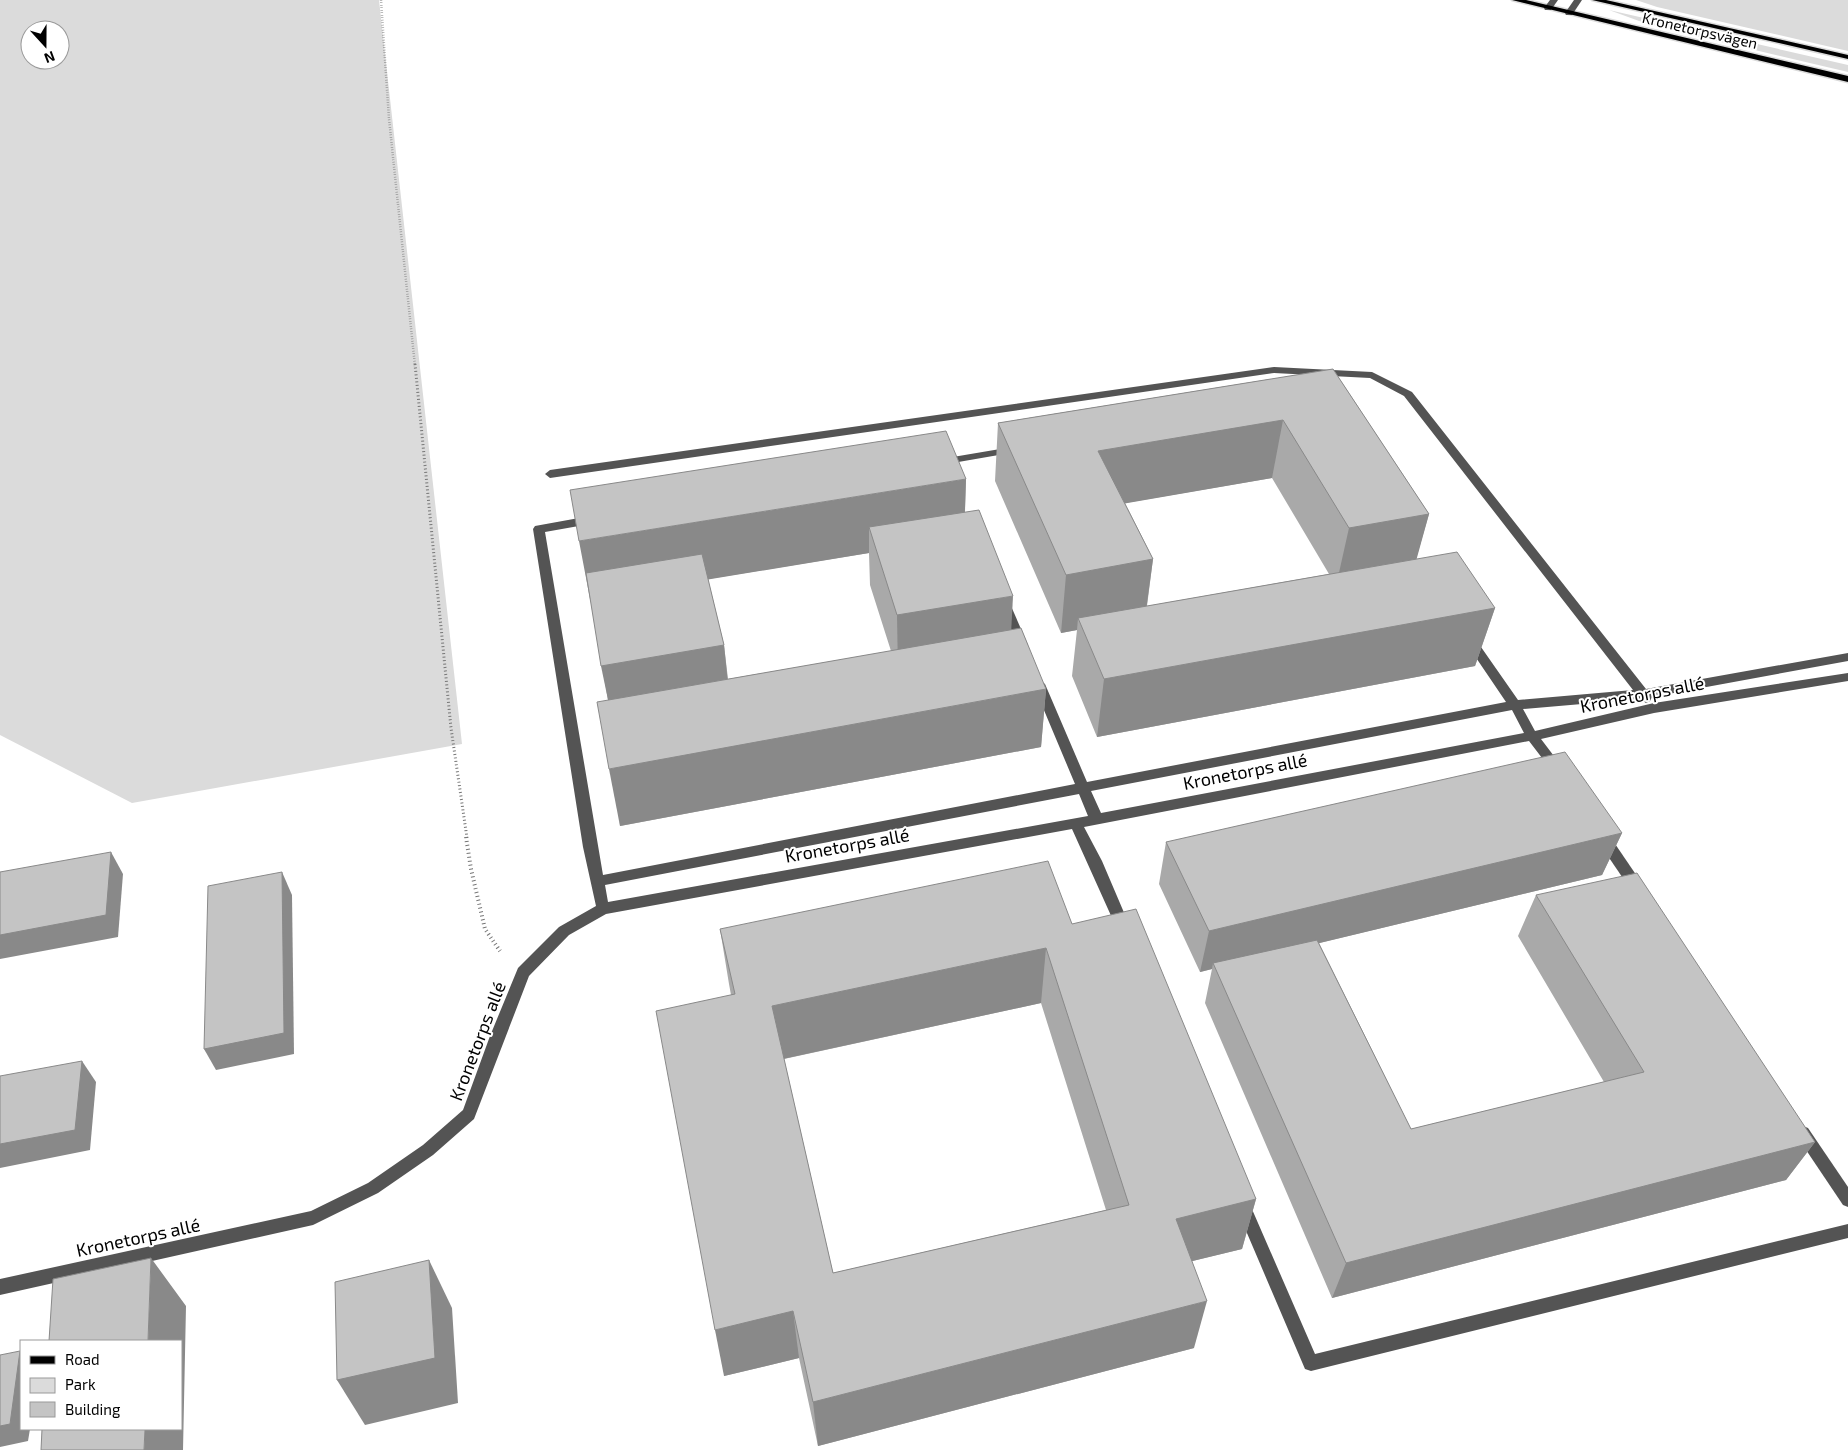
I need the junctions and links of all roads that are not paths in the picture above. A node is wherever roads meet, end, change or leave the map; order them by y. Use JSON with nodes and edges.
{"nodes":[{"id":1,"x":1516,"y":0,"type":"edge"},
{"id":2,"x":1554,"y":0,"type":"edge"},
{"id":3,"x":1578,"y":0,"type":"edge"},
{"id":4,"x":1596,"y":0,"type":"edge"},
{"id":5,"x":1548,"y":8,"type":"junction"},
{"id":6,"x":1568,"y":13,"type":"junction"},
{"id":7,"x":1848,"y":57,"type":"edge"},
{"id":8,"x":1848,"y":79,"type":"edge"},
{"id":9,"x":1020,"y":448,"type":"edge"},
{"id":10,"x":941,"y":465,"type":"edge"},
{"id":11,"x":550,"y":474,"type":"dead end"},
{"id":12,"x":598,"y":519,"type":"edge"},
{"id":13,"x":1000,"y":595,"type":"edge"},
{"id":14,"x":1462,"y":629,"type":"edge"},
{"id":15,"x":1848,"y":657,"type":"edge"},
{"id":16,"x":1027,"y":658,"type":"edge"},
{"id":17,"x":1035,"y":675,"type":"edge"},
{"id":18,"x":1848,"y":677,"type":"edge"},
{"id":19,"x":1643,"y":694,"type":"junction"},
{"id":20,"x":1514,"y":705,"type":"junction"},
{"id":21,"x":1654,"y":708,"type":"junction"},
{"id":22,"x":1532,"y":736,"type":"junction"},
{"id":23,"x":1566,"y":782,"type":"edge"},
{"id":24,"x":1082,"y":788,"type":"junction"},
{"id":25,"x":1096,"y":818,"type":"junction"},
{"id":26,"x":1076,"y":823,"type":"junction"},
{"id":27,"x":1599,"y":831,"type":"edge"},
{"id":28,"x":596,"y":881,"type":"junction"},
{"id":29,"x":1643,"y":897,"type":"edge"},
{"id":30,"x":603,"y":909,"type":"junction"},
{"id":31,"x":1129,"y":939,"type":"edge"},
{"id":32,"x":1793,"y":1118,"type":"edge"},
{"id":33,"x":1237,"y":1192,"type":"edge"},
{"id":34,"x":1848,"y":1200,"type":"edge"},
{"id":35,"x":1848,"y":1231,"type":"edge"},
{"id":36,"x":0,"y":1287,"type":"edge"}],
"edges":[{"from":1,"to":5,"type":"main road","name":"Kronetorpsvägen"},
{"from":2,"to":5,"type":"street"},
{"from":3,"to":6,"type":"street"},
{"from":4,"to":7,"type":"main road","name":"Kronetorpsvägen"},
{"from":5,"to":6,"type":"main road","name":"Kronetorpsvägen"},
{"from":6,"to":8,"type":"main road","name":"Kronetorpsvägen"},
{"from":9,"to":10,"type":"street"},
{"from":11,"to":19,"type":"street"},
{"from":12,"to":28,"type":"street"},
{"from":13,"to":16,"type":"street"},
{"from":14,"to":20,"type":"street"},
{"from":15,"to":19,"type":"street"},
{"from":17,"to":24,"type":"street"},
{"from":18,"to":21,"type":"street","name":"Kronetorps allé"},
{"from":19,"to":20,"type":"street"},
{"from":19,"to":21,"type":"street"},
{"from":20,"to":22,"type":"street"},
{"from":20,"to":24,"type":"street"},
{"from":21,"to":22,"type":"street","name":"Kronetorps allé"},
{"from":22,"to":23,"type":"street"},
{"from":22,"to":25,"type":"street","name":"Kronetorps allé"},
{"from":24,"to":25,"type":"street"},
{"from":24,"to":28,"type":"street"},
{"from":25,"to":26,"type":"street","name":"Kronetorps allé"},
{"from":26,"to":30,"type":"street","name":"Kronetorps allé"},
{"from":26,"to":31,"type":"street"},
{"from":27,"to":29,"type":"street"},
{"from":28,"to":30,"type":"street"},
{"from":30,"to":36,"type":"street","name":"Kronetorps allé"},
{"from":32,"to":34,"type":"street"},
{"from":33,"to":35,"type":"street"}]}
